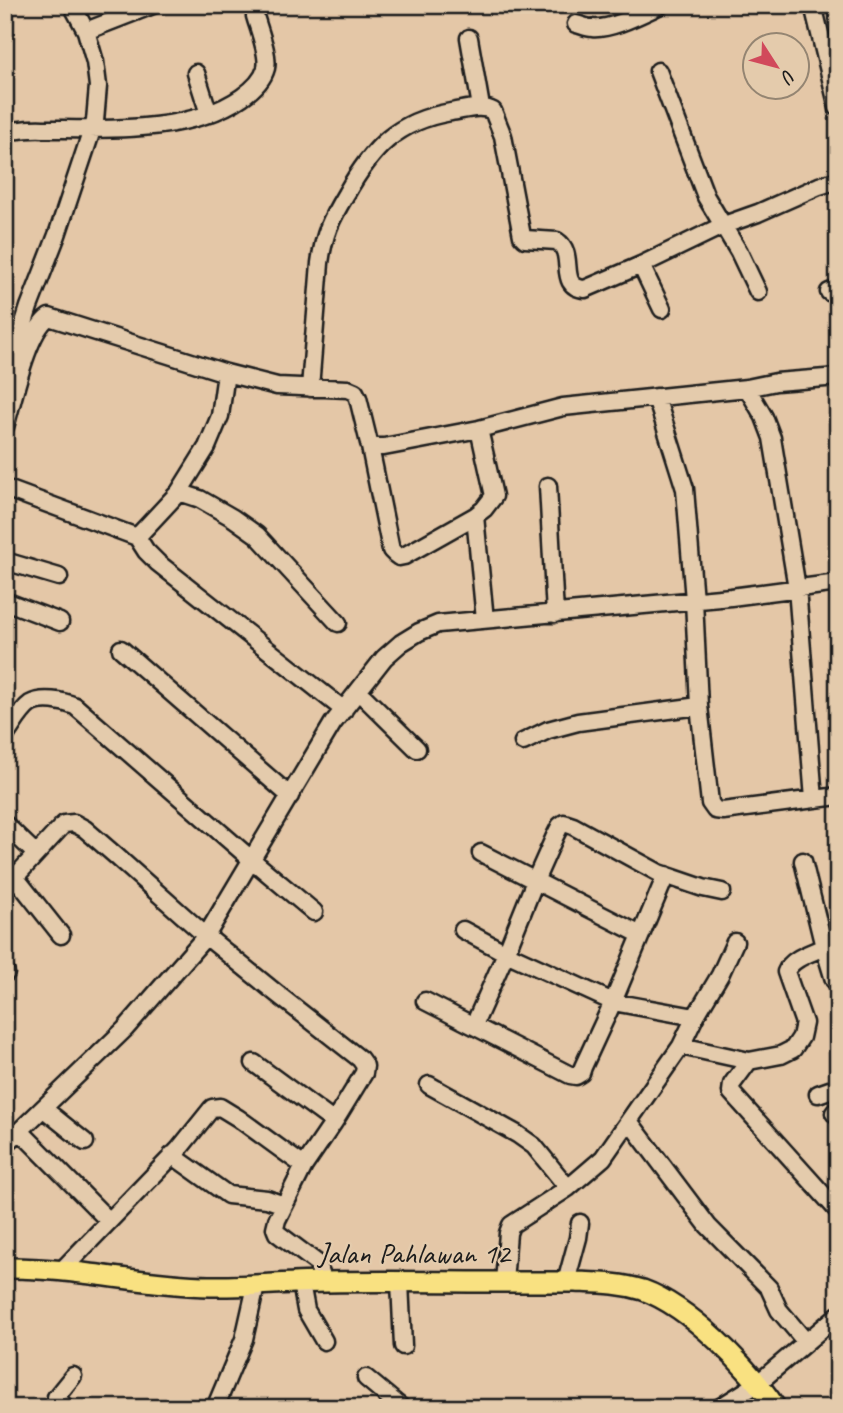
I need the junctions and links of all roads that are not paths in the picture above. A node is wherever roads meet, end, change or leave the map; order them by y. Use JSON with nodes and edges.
{"nodes":[{"id":1,"x":72,"y":5,"type":"edge"},
{"id":2,"x":153,"y":5,"type":"edge"},
{"id":3,"x":813,"y":5,"type":"edge"},
{"id":4,"x":658,"y":6,"type":"edge"},
{"id":5,"x":255,"y":16,"type":"dead end"},
{"id":6,"x":576,"y":24,"type":"dead end"},
{"id":7,"x":86,"y":31,"type":"junction"},
{"id":8,"x":469,"y":38,"type":"dead end"},
{"id":9,"x":658,"y":71,"type":"dead end"},
{"id":10,"x":196,"y":73,"type":"dead end"},
{"id":11,"x":481,"y":107,"type":"junction"},
{"id":12,"x":838,"y":108,"type":"edge"},
{"id":13,"x":209,"y":114,"type":"junction"},
{"id":14,"x":92,"y":130,"type":"junction"},
{"id":15,"x":5,"y":131,"type":"edge"},
{"id":16,"x":838,"y":180,"type":"edge"},
{"id":17,"x":724,"y":225,"type":"junction"},
{"id":18,"x":641,"y":265,"type":"junction"},
{"id":19,"x":758,"y":292,"type":"dead end"},
{"id":20,"x":662,"y":309,"type":"dead end"},
{"id":21,"x":226,"y":373,"type":"junction"},
{"id":22,"x":838,"y":377,"type":"edge"},
{"id":23,"x":5,"y":384,"type":"edge"},
{"id":24,"x":310,"y":388,"type":"junction"},
{"id":25,"x":747,"y":388,"type":"junction"},
{"id":26,"x":656,"y":397,"type":"junction"},
{"id":27,"x":5,"y":427,"type":"edge"},
{"id":28,"x":479,"y":429,"type":"junction"},
{"id":29,"x":370,"y":447,"type":"junction"},
{"id":30,"x":548,"y":486,"type":"dead end"},
{"id":31,"x":5,"y":488,"type":"edge"},
{"id":32,"x":179,"y":492,"type":"junction"},
{"id":33,"x":475,"y":516,"type":"junction"},
{"id":34,"x":137,"y":537,"type":"junction"},
{"id":35,"x":5,"y":561,"type":"edge"},
{"id":36,"x":59,"y":577,"type":"dead end"},
{"id":37,"x":838,"y":583,"type":"edge"},
{"id":38,"x":797,"y":588,"type":"junction"},
{"id":39,"x":694,"y":600,"type":"junction"},
{"id":40,"x":5,"y":601,"type":"edge"},
{"id":41,"x":555,"y":614,"type":"junction"},
{"id":42,"x":485,"y":620,"type":"junction"},
{"id":43,"x":60,"y":622,"type":"dead end"},
{"id":44,"x":338,"y":623,"type":"dead end"},
{"id":45,"x":121,"y":649,"type":"dead end"},
{"id":46,"x":358,"y":691,"type":"junction"},
{"id":47,"x":699,"y":706,"type":"junction"},
{"id":48,"x":344,"y":710,"type":"junction"},
{"id":49,"x":5,"y":736,"type":"edge"},
{"id":50,"x":523,"y":742,"type":"dead end"},
{"id":51,"x":416,"y":749,"type":"dead end"},
{"id":52,"x":290,"y":796,"type":"junction"},
{"id":53,"x":838,"y":796,"type":"edge"},
{"id":54,"x":814,"y":799,"type":"junction"},
{"id":55,"x":5,"y":824,"type":"edge"},
{"id":56,"x":481,"y":853,"type":"dead end"},
{"id":57,"x":36,"y":854,"type":"junction"},
{"id":58,"x":251,"y":860,"type":"junction"},
{"id":59,"x":803,"y":861,"type":"dead end"},
{"id":60,"x":666,"y":875,"type":"junction"},
{"id":61,"x":535,"y":881,"type":"junction"},
{"id":62,"x":10,"y":883,"type":"edge"},
{"id":63,"x":722,"y":892,"type":"dead end"},
{"id":64,"x":314,"y":912,"type":"dead end"},
{"id":65,"x":463,"y":930,"type":"dead end"},
{"id":66,"x":61,"y":935,"type":"dead end"},
{"id":67,"x":640,"y":935,"type":"junction"},
{"id":68,"x":206,"y":936,"type":"junction"},
{"id":69,"x":735,"y":942,"type":"dead end"},
{"id":70,"x":824,"y":947,"type":"junction"},
{"id":71,"x":506,"y":953,"type":"junction"},
{"id":72,"x":838,"y":983,"type":"edge"},
{"id":73,"x":425,"y":1001,"type":"dead end"},
{"id":74,"x":613,"y":1002,"type":"junction"},
{"id":75,"x":695,"y":1017,"type":"junction"},
{"id":76,"x":474,"y":1025,"type":"junction"},
{"id":77,"x":681,"y":1046,"type":"junction"},
{"id":78,"x":749,"y":1061,"type":"junction"},
{"id":79,"x":254,"y":1063,"type":"dead end"},
{"id":80,"x":429,"y":1085,"type":"dead end"},
{"id":81,"x":838,"y":1087,"type":"edge"},
{"id":82,"x":818,"y":1094,"type":"dead end"},
{"id":83,"x":44,"y":1109,"type":"junction"},
{"id":84,"x":629,"y":1121,"type":"junction"},
{"id":85,"x":334,"y":1122,"type":"junction"},
{"id":86,"x":20,"y":1131,"type":"junction"},
{"id":87,"x":85,"y":1142,"type":"dead end"},
{"id":88,"x":5,"y":1145,"type":"edge"},
{"id":89,"x":172,"y":1155,"type":"junction"},
{"id":90,"x":304,"y":1166,"type":"junction"},
{"id":91,"x":568,"y":1188,"type":"junction"},
{"id":92,"x":284,"y":1205,"type":"junction"},
{"id":93,"x":838,"y":1211,"type":"edge"},
{"id":94,"x":109,"y":1221,"type":"junction"},
{"id":95,"x":580,"y":1223,"type":"dead end"},
{"id":96,"x":5,"y":1268,"type":"edge"},
{"id":97,"x":61,"y":1271,"type":"junction"},
{"id":98,"x":324,"y":1282,"type":"junction"},
{"id":99,"x":400,"y":1282,"type":"junction"},
{"id":100,"x":504,"y":1282,"type":"junction"},
{"id":101,"x":566,"y":1282,"type":"junction"},
{"id":102,"x":301,"y":1283,"type":"junction"},
{"id":103,"x":256,"y":1286,"type":"junction"},
{"id":104,"x":838,"y":1315,"type":"edge"},
{"id":105,"x":324,"y":1341,"type":"dead end"},
{"id":106,"x":806,"y":1342,"type":"junction"},
{"id":107,"x":403,"y":1346,"type":"dead end"},
{"id":108,"x":73,"y":1376,"type":"dead end"},
{"id":109,"x":366,"y":1378,"type":"dead end"},
{"id":110,"x":757,"y":1384,"type":"junction"},
{"id":111,"x":66,"y":1408,"type":"edge"},
{"id":112,"x":215,"y":1408,"type":"edge"},
{"id":113,"x":401,"y":1408,"type":"edge"},
{"id":114,"x":719,"y":1408,"type":"edge"},
{"id":115,"x":776,"y":1408,"type":"edge"}],
"edges":[{"from":1,"to":7,"type":"street"},
{"from":2,"to":7,"type":"street"},
{"from":3,"to":12,"type":"street"},
{"from":4,"to":6,"type":"street"},
{"from":5,"to":13,"type":"street"},
{"from":7,"to":14,"type":"street"},
{"from":8,"to":11,"type":"street"},
{"from":9,"to":17,"type":"street"},
{"from":10,"to":13,"type":"street"},
{"from":11,"to":18,"type":"street"},
{"from":11,"to":24,"type":"street"},
{"from":13,"to":14,"type":"street"},
{"from":14,"to":15,"type":"street"},
{"from":14,"to":23,"type":"street"},
{"from":16,"to":17,"type":"street"},
{"from":17,"to":18,"type":"street"},
{"from":17,"to":19,"type":"street"},
{"from":18,"to":20,"type":"street"},
{"from":21,"to":24,"type":"street"},
{"from":21,"to":27,"type":"street"},
{"from":21,"to":32,"type":"street"},
{"from":22,"to":25,"type":"street"},
{"from":24,"to":29,"type":"street"},
{"from":25,"to":26,"type":"street"},
{"from":25,"to":38,"type":"street"},
{"from":26,"to":28,"type":"street"},
{"from":26,"to":39,"type":"street"},
{"from":28,"to":29,"type":"street"},
{"from":28,"to":33,"type":"street"},
{"from":29,"to":33,"type":"street"},
{"from":30,"to":41,"type":"street"},
{"from":31,"to":34,"type":"street"},
{"from":32,"to":34,"type":"street"},
{"from":32,"to":44,"type":"street"},
{"from":33,"to":42,"type":"street"},
{"from":34,"to":48,"type":"street"},
{"from":35,"to":36,"type":"street"},
{"from":37,"to":38,"type":"street"},
{"from":38,"to":39,"type":"street"},
{"from":38,"to":54,"type":"street"},
{"from":39,"to":41,"type":"street"},
{"from":39,"to":47,"type":"street"},
{"from":40,"to":43,"type":"street"},
{"from":41,"to":42,"type":"street"},
{"from":42,"to":46,"type":"street"},
{"from":45,"to":52,"type":"street"},
{"from":46,"to":48,"type":"street"},
{"from":46,"to":51,"type":"street"},
{"from":47,"to":50,"type":"street"},
{"from":47,"to":54,"type":"street"},
{"from":48,"to":52,"type":"street"},
{"from":49,"to":58,"type":"street"},
{"from":52,"to":58,"type":"street"},
{"from":53,"to":54,"type":"street"},
{"from":55,"to":57,"type":"street"},
{"from":56,"to":61,"type":"street"},
{"from":57,"to":62,"type":"street"},
{"from":57,"to":68,"type":"street"},
{"from":58,"to":64,"type":"street"},
{"from":58,"to":68,"type":"street"},
{"from":59,"to":70,"type":"street"},
{"from":60,"to":61,"type":"street"},
{"from":60,"to":63,"type":"street"},
{"from":60,"to":67,"type":"street"},
{"from":61,"to":67,"type":"street"},
{"from":61,"to":71,"type":"street"},
{"from":62,"to":66,"type":"street"},
{"from":65,"to":71,"type":"street"},
{"from":67,"to":74,"type":"street"},
{"from":68,"to":83,"type":"street"},
{"from":68,"to":85,"type":"street"},
{"from":69,"to":75,"type":"street"},
{"from":70,"to":72,"type":"street"},
{"from":70,"to":78,"type":"street"},
{"from":71,"to":74,"type":"street"},
{"from":71,"to":76,"type":"street"},
{"from":73,"to":76,"type":"street"},
{"from":74,"to":75,"type":"street"},
{"from":74,"to":76,"type":"street"},
{"from":75,"to":77,"type":"street"},
{"from":77,"to":78,"type":"street"},
{"from":77,"to":84,"type":"street"},
{"from":78,"to":93,"type":"street"},
{"from":79,"to":85,"type":"street"},
{"from":80,"to":91,"type":"street"},
{"from":81,"to":82,"type":"street"},
{"from":83,"to":86,"type":"street"},
{"from":83,"to":87,"type":"street"},
{"from":84,"to":91,"type":"street"},
{"from":84,"to":106,"type":"street"},
{"from":85,"to":90,"type":"street"},
{"from":86,"to":88,"type":"street"},
{"from":86,"to":94,"type":"street"},
{"from":89,"to":90,"type":"street"},
{"from":89,"to":92,"type":"street"},
{"from":89,"to":94,"type":"street"},
{"from":90,"to":92,"type":"street"},
{"from":91,"to":100,"type":"street"},
{"from":92,"to":98,"type":"street"},
{"from":94,"to":97,"type":"street"},
{"from":95,"to":101,"type":"street"},
{"from":96,"to":97,"type":"main road","name":"Jalan Pahlawan 12"},
{"from":97,"to":103,"type":"main road","name":"Jalan Pahlawan 12"},
{"from":98,"to":99,"type":"main road","name":"Jalan Pahlawan 12"},
{"from":98,"to":102,"type":"main road","name":"Jalan Pahlawan 12"},
{"from":99,"to":100,"type":"main road","name":"Jalan Pahlawan 12"},
{"from":99,"to":107,"type":"street"},
{"from":100,"to":101,"type":"main road","name":"Jalan Pahlawan 12"},
{"from":101,"to":110,"type":"main road","name":"Jalan Pahlawan 12"},
{"from":102,"to":103,"type":"main road","name":"Jalan Pahlawan 12"},
{"from":102,"to":105,"type":"street"},
{"from":103,"to":112,"type":"street"},
{"from":104,"to":106,"type":"street"},
{"from":106,"to":110,"type":"street"},
{"from":108,"to":111,"type":"street"},
{"from":109,"to":113,"type":"street"},
{"from":110,"to":114,"type":"street"},
{"from":110,"to":115,"type":"main road","name":"Jalan Pahlawan 12"}]}
